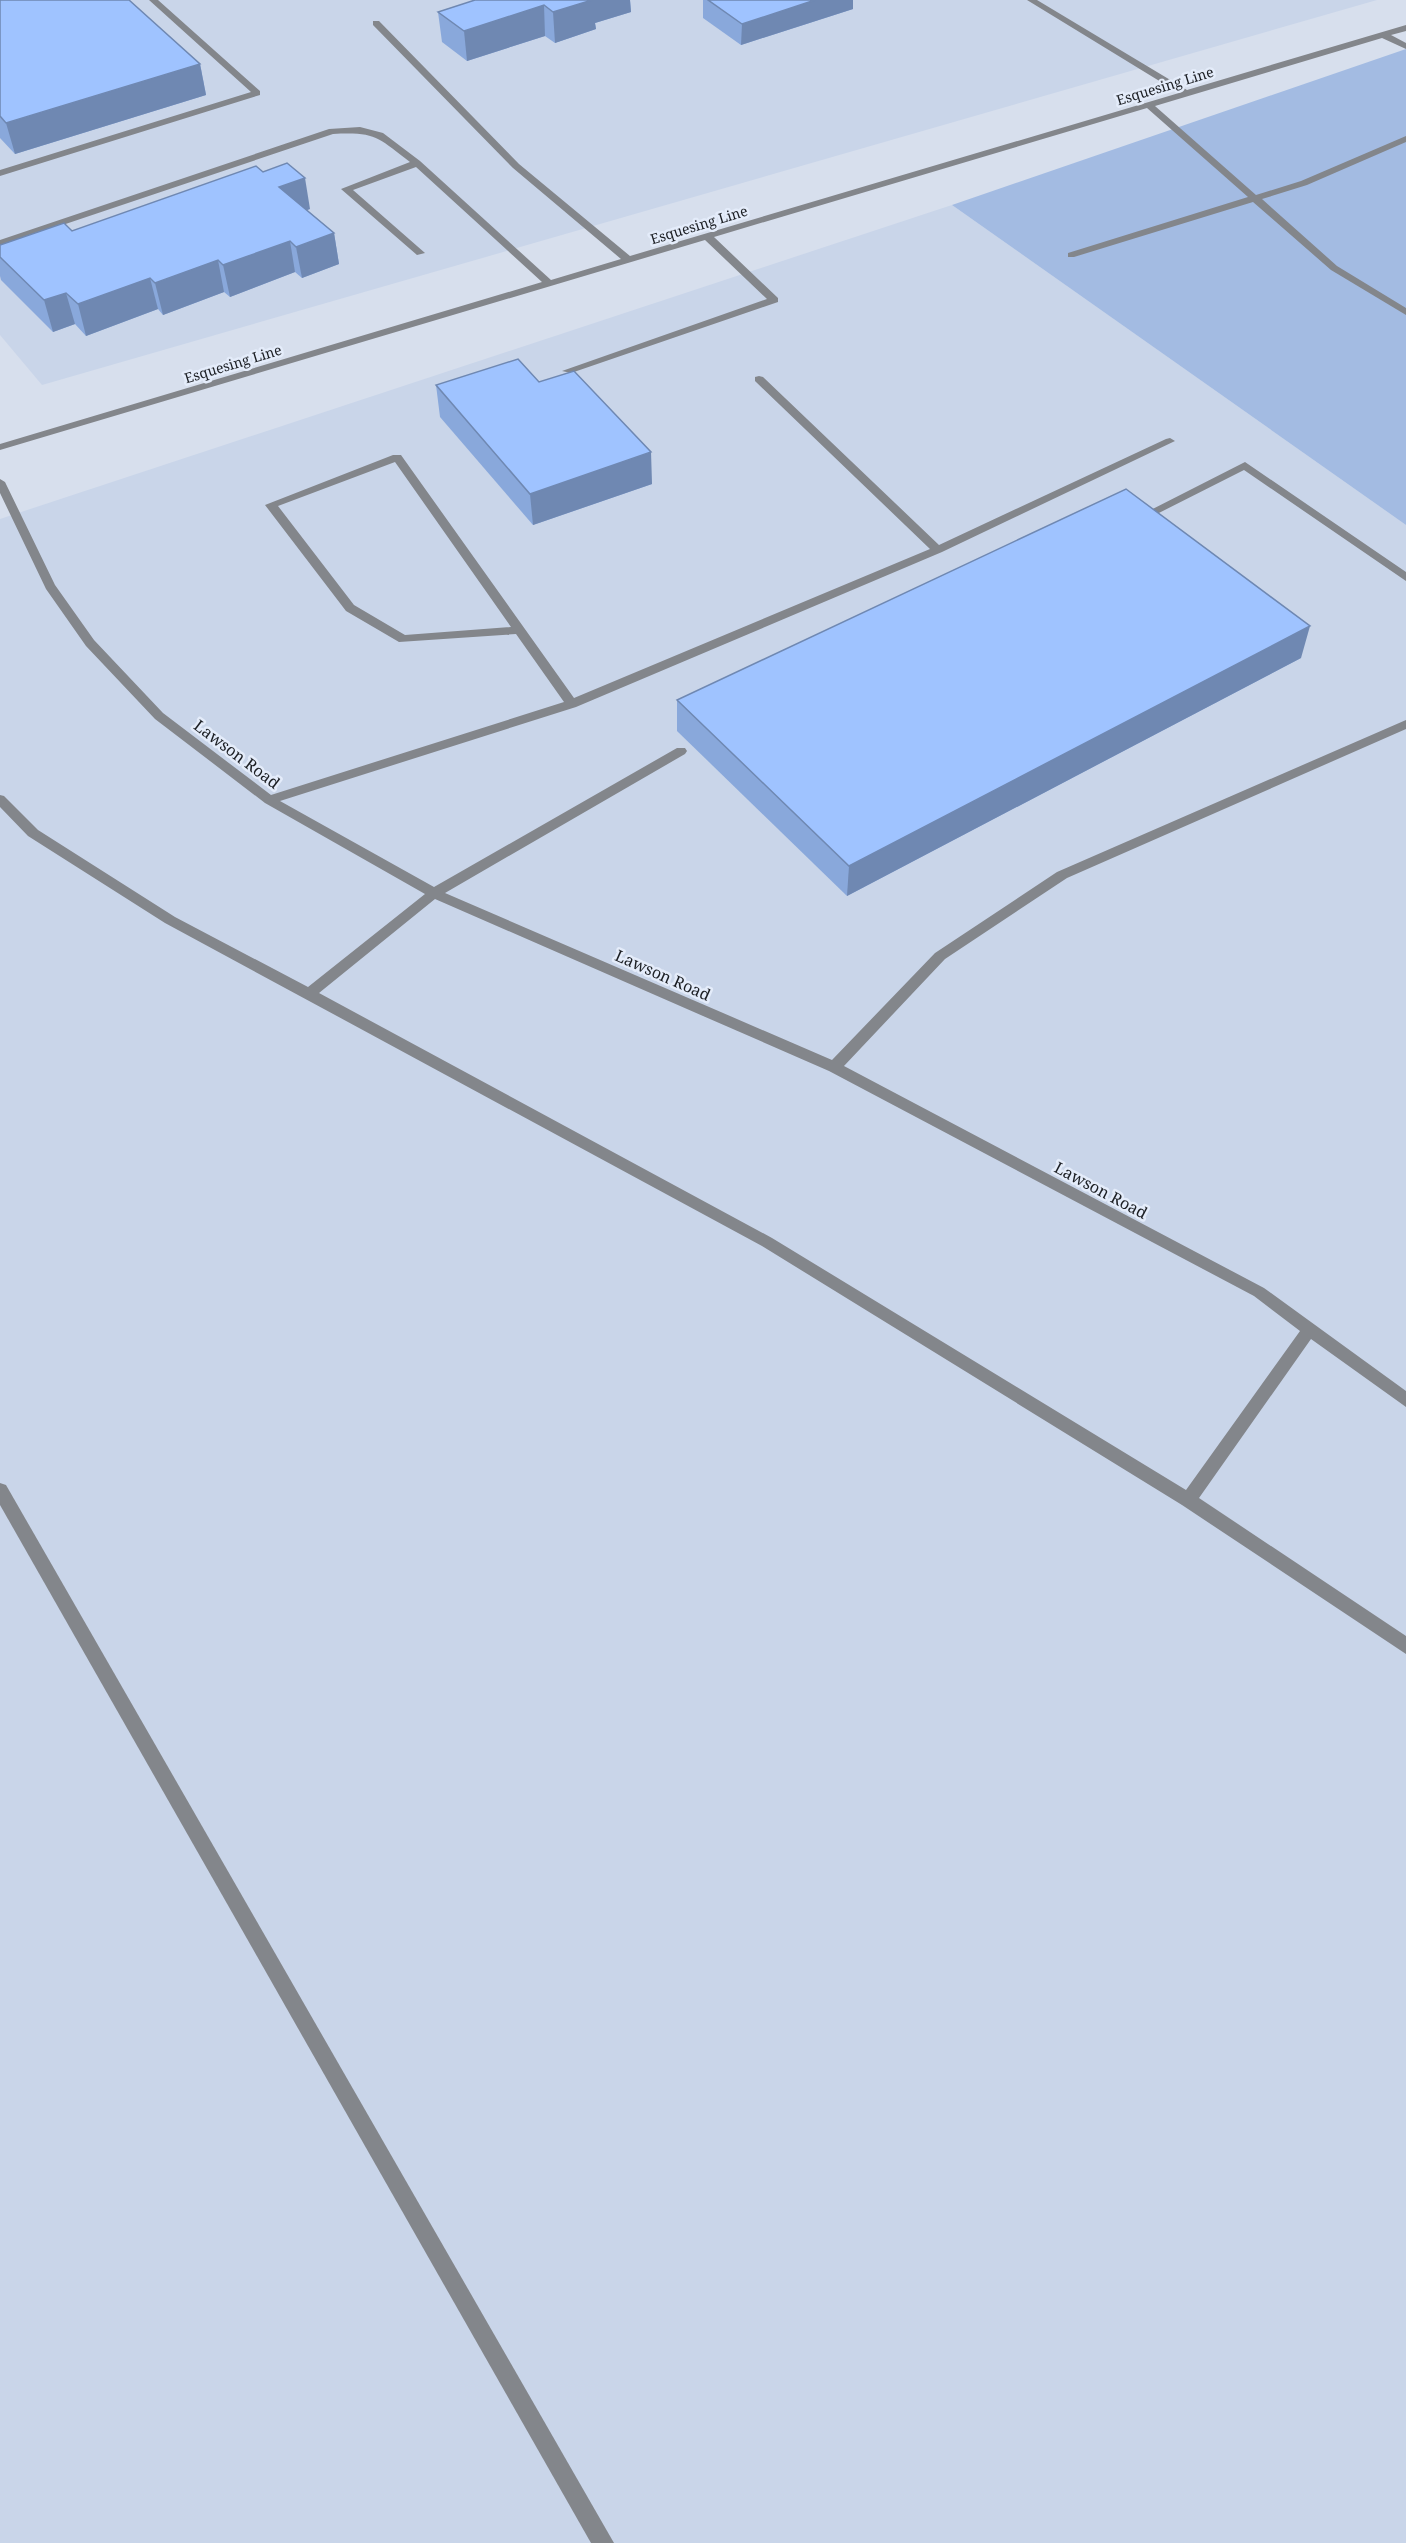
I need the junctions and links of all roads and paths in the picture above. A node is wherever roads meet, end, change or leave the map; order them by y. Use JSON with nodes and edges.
{"nodes":[{"id":1,"x":153,"y":0,"type":"edge"},
{"id":2,"x":1031,"y":0,"type":"edge"},
{"id":3,"x":376,"y":23,"type":"dead end"},
{"id":4,"x":1406,"y":28,"type":"edge"},
{"id":5,"x":1383,"y":35,"type":"junction"},
{"id":6,"x":1406,"y":46,"type":"edge"},
{"id":7,"x":1187,"y":94,"type":"junction"},
{"id":8,"x":1149,"y":105,"type":"junction"},
{"id":9,"x":1406,"y":139,"type":"edge"},
{"id":10,"x":417,"y":163,"type":"junction"},
{"id":11,"x":0,"y":173,"type":"edge"},
{"id":12,"x":1254,"y":197,"type":"junction"},
{"id":13,"x":708,"y":237,"type":"junction"},
{"id":14,"x":0,"y":243,"type":"edge"},
{"id":15,"x":420,"y":253,"type":"dead end"},
{"id":16,"x":1071,"y":255,"type":"dead end"},
{"id":17,"x":629,"y":260,"type":"junction"},
{"id":18,"x":550,"y":284,"type":"junction"},
{"id":19,"x":1406,"y":312,"type":"edge"},
{"id":20,"x":567,"y":371,"type":"edge"},
{"id":21,"x":759,"y":379,"type":"dead end"},
{"id":22,"x":1170,"y":441,"type":"dead end"},
{"id":23,"x":0,"y":447,"type":"edge"},
{"id":24,"x":0,"y":482,"type":"edge"},
{"id":25,"x":1136,"y":521,"type":"edge"},
{"id":26,"x":938,"y":550,"type":"junction"},
{"id":27,"x":1406,"y":577,"type":"edge"},
{"id":28,"x":518,"y":630,"type":"junction"},
{"id":29,"x":572,"y":704,"type":"junction"},
{"id":30,"x":1406,"y":724,"type":"edge"},
{"id":31,"x":681,"y":751,"type":"dead end"},
{"id":32,"x":0,"y":799,"type":"edge"},
{"id":33,"x":269,"y":800,"type":"junction"},
{"id":34,"x":434,"y":893,"type":"junction"},
{"id":35,"x":309,"y":994,"type":"junction"},
{"id":36,"x":834,"y":1067,"type":"junction"},
{"id":37,"x":1310,"y":1329,"type":"junction"},
{"id":38,"x":1406,"y":1401,"type":"edge"},
{"id":39,"x":0,"y":1490,"type":"edge"},
{"id":40,"x":1188,"y":1500,"type":"junction"},
{"id":41,"x":1406,"y":1646,"type":"edge"},
{"id":42,"x":603,"y":2543,"type":"edge"}],
"edges":[{"from":1,"to":11,"type":"street"},
{"from":2,"to":7,"type":"street"},
{"from":3,"to":17,"type":"street"},
{"from":4,"to":5,"type":"street","name":"Esquesing Line"},
{"from":5,"to":6,"type":"street"},
{"from":5,"to":7,"type":"street","name":"Esquesing Line"},
{"from":7,"to":8,"type":"street","name":"Esquesing Line"},
{"from":8,"to":12,"type":"street"},
{"from":8,"to":13,"type":"street","name":"Esquesing Line"},
{"from":9,"to":12,"type":"street"},
{"from":10,"to":14,"type":"street"},
{"from":10,"to":15,"type":"street"},
{"from":10,"to":18,"type":"street"},
{"from":12,"to":16,"type":"street"},
{"from":12,"to":19,"type":"street"},
{"from":13,"to":17,"type":"street","name":"Esquesing Line"},
{"from":13,"to":20,"type":"street"},
{"from":17,"to":18,"type":"street","name":"Esquesing Line"},
{"from":18,"to":23,"type":"street","name":"Esquesing Line"},
{"from":21,"to":26,"type":"street"},
{"from":22,"to":26,"type":"street"},
{"from":24,"to":33,"type":"street","name":"Lawson Road"},
{"from":25,"to":27,"type":"street"},
{"from":26,"to":29,"type":"street"},
{"from":28,"to":28,"type":"street"},
{"from":28,"to":29,"type":"street"},
{"from":29,"to":33,"type":"street"},
{"from":30,"to":36,"type":"street"},
{"from":31,"to":34,"type":"street"},
{"from":32,"to":35,"type":"street"},
{"from":33,"to":34,"type":"street","name":"Lawson Road"},
{"from":34,"to":35,"type":"street"},
{"from":34,"to":36,"type":"street","name":"Lawson Road"},
{"from":35,"to":40,"type":"street"},
{"from":36,"to":37,"type":"street","name":"Lawson Road"},
{"from":37,"to":38,"type":"street","name":"Lawson Road"},
{"from":37,"to":40,"type":"street"},
{"from":39,"to":42,"type":"street"},
{"from":40,"to":41,"type":"street"}]}
